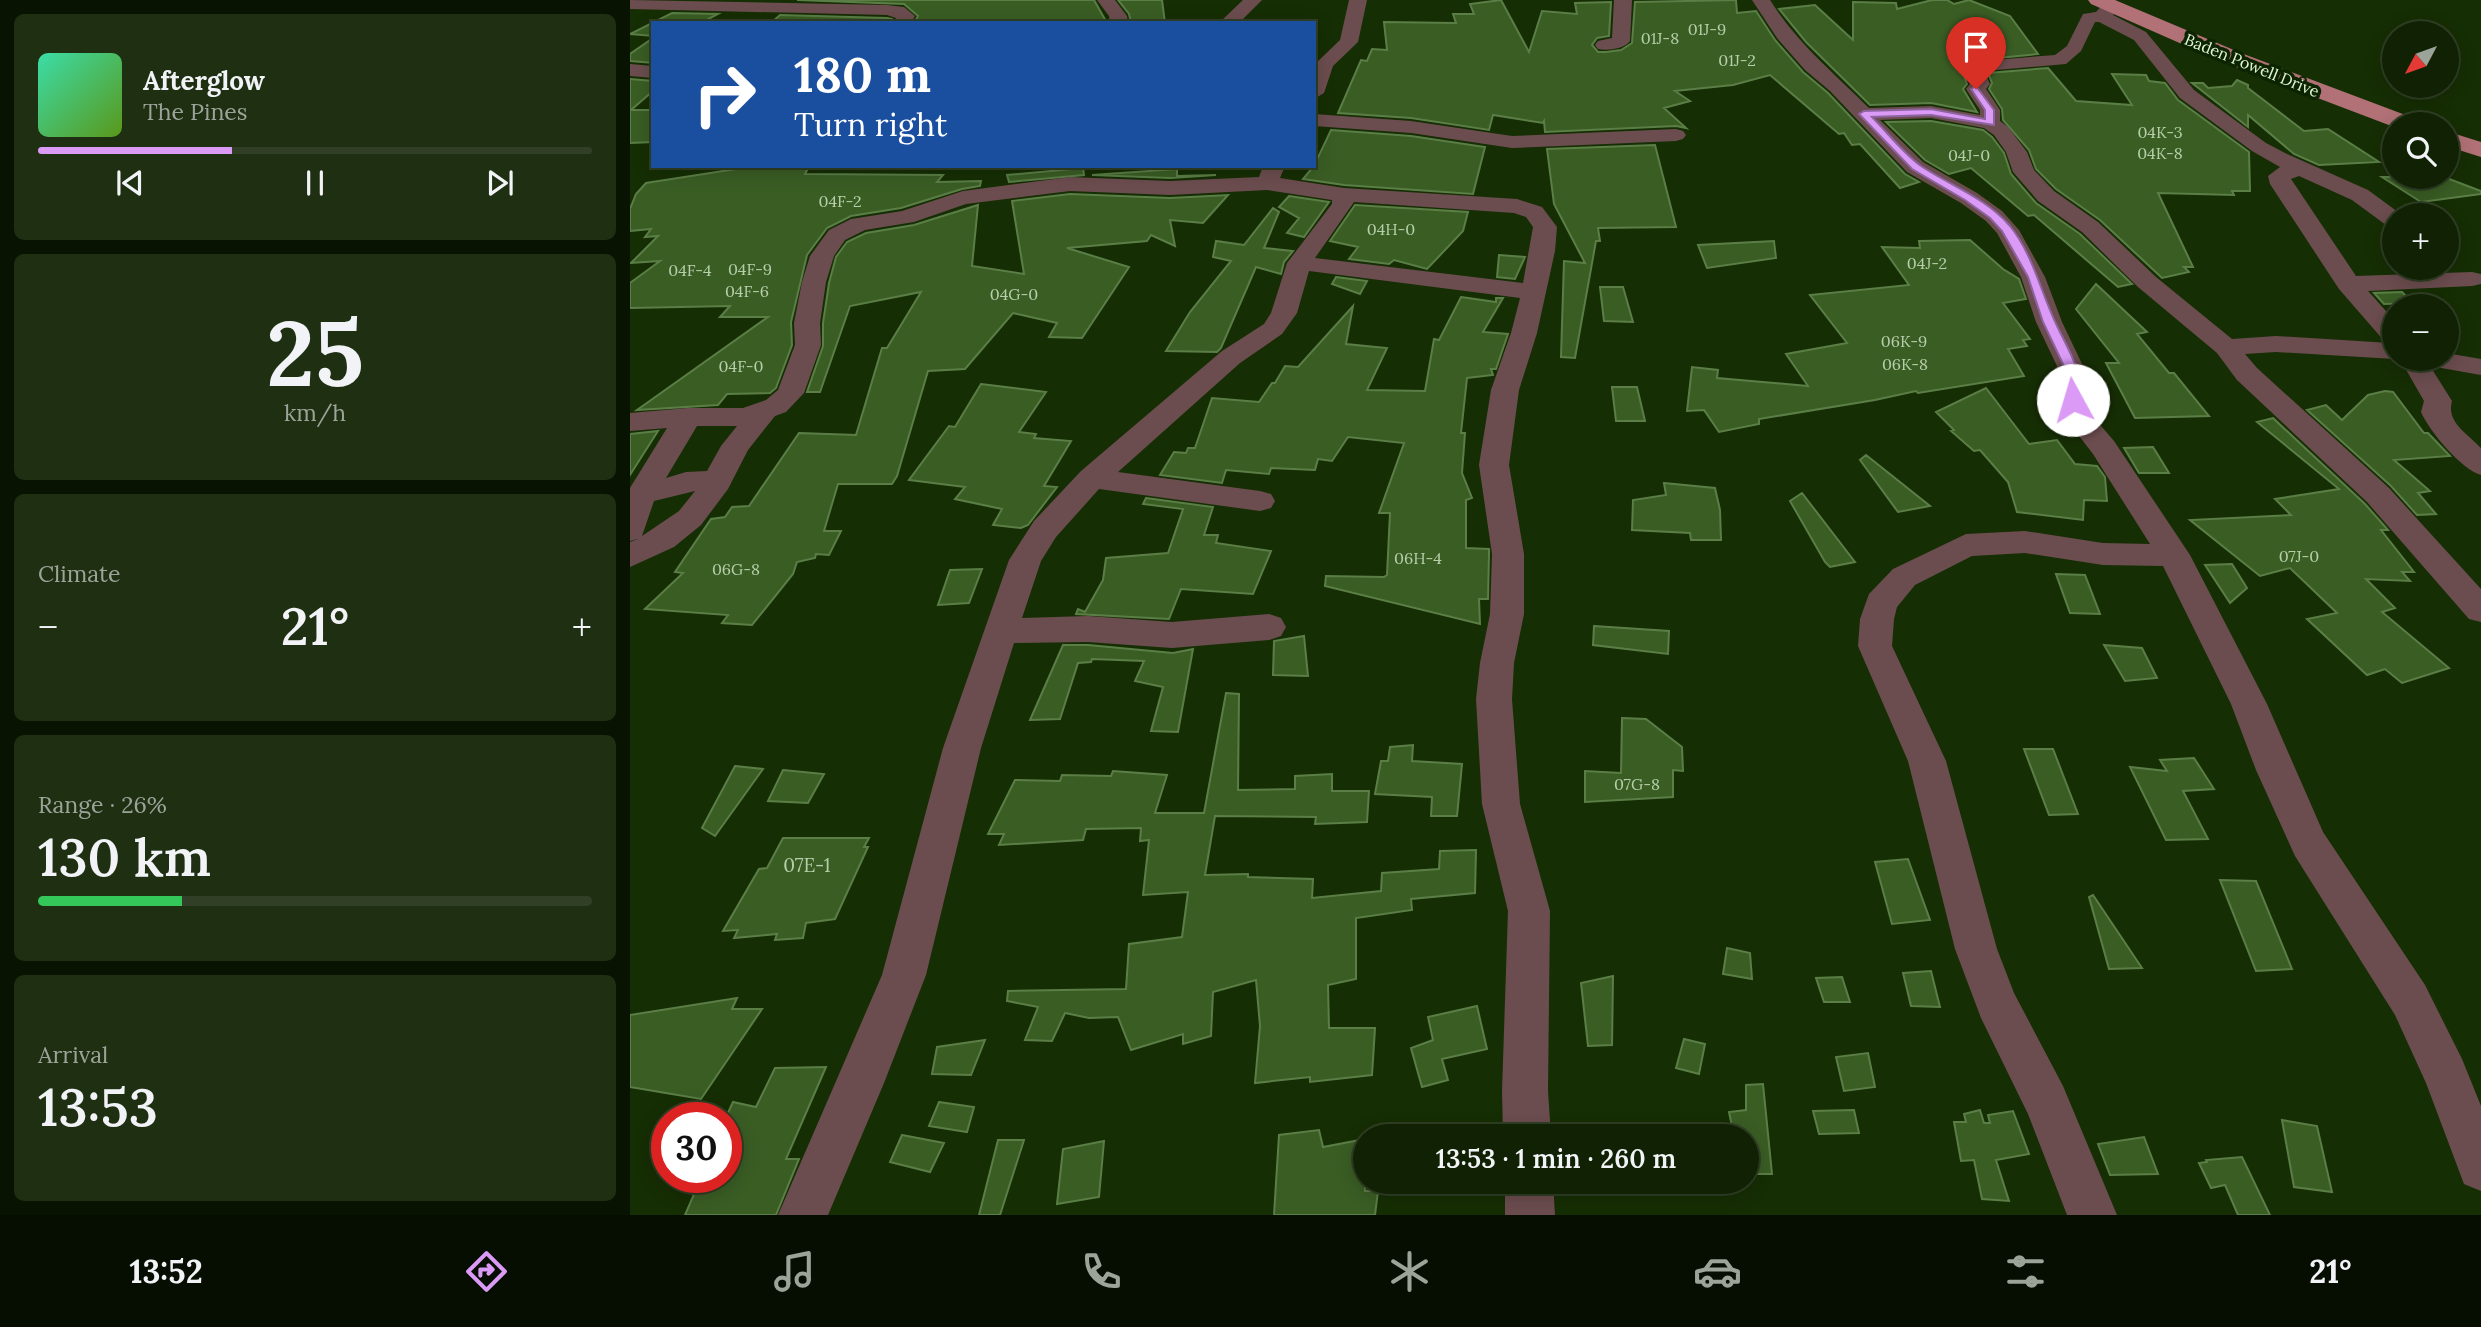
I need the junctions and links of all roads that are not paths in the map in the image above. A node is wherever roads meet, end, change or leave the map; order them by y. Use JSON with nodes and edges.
{"nodes":[{"id":1,"x":1106,"y":0,"type":"edge"},
{"id":2,"x":1253,"y":0,"type":"edge"},
{"id":3,"x":1359,"y":0,"type":"edge"},
{"id":4,"x":1623,"y":0,"type":"edge"},
{"id":5,"x":1767,"y":2,"type":"edge"},
{"id":6,"x":630,"y":4,"type":"edge"},
{"id":7,"x":2104,"y":7,"type":"edge"},
{"id":8,"x":743,"y":8,"type":"junction"},
{"id":9,"x":724,"y":21,"type":"edge"},
{"id":10,"x":903,"y":21,"type":"edge"},
{"id":11,"x":1119,"y":21,"type":"edge"},
{"id":12,"x":1230,"y":21,"type":"edge"},
{"id":13,"x":1604,"y":45,"type":"dead end"},
{"id":14,"x":1316,"y":87,"type":"edge"},
{"id":15,"x":1864,"y":114,"type":"junction"},
{"id":16,"x":2382,"y":114,"type":"edge"},
{"id":17,"x":1316,"y":120,"type":"edge"},
{"id":18,"x":1990,"y":123,"type":"junction"},
{"id":19,"x":1676,"y":135,"type":"dead end"},
{"id":20,"x":2459,"y":142,"type":"edge"},
{"id":21,"x":2481,"y":150,"type":"edge"},
{"id":22,"x":2303,"y":169,"type":"junction"},
{"id":23,"x":1270,"y":175,"type":"edge"},
{"id":24,"x":1344,"y":195,"type":"junction"},
{"id":25,"x":2382,"y":211,"type":"edge"},
{"id":26,"x":1299,"y":263,"type":"junction"},
{"id":27,"x":2459,"y":269,"type":"edge"},
{"id":28,"x":2476,"y":283,"type":"edge"},
{"id":29,"x":2348,"y":284,"type":"junction"},
{"id":30,"x":1532,"y":292,"type":"junction"},
{"id":31,"x":2371,"y":312,"type":"junction"},
{"id":32,"x":2382,"y":323,"type":"edge"},
{"id":33,"x":2226,"y":347,"type":"junction"},
{"id":34,"x":2347,"y":347,"type":"junction"},
{"id":35,"x":2382,"y":350,"type":"edge"},
{"id":36,"x":2459,"y":363,"type":"edge"},
{"id":37,"x":2481,"y":367,"type":"edge"},
{"id":38,"x":2420,"y":371,"type":"edge"},
{"id":39,"x":763,"y":413,"type":"junction"},
{"id":40,"x":688,"y":417,"type":"junction"},
{"id":41,"x":630,"y":422,"type":"edge"},
{"id":42,"x":2481,"y":465,"type":"edge"},
{"id":43,"x":1092,"y":478,"type":"junction"},
{"id":44,"x":718,"y":481,"type":"junction"},
{"id":45,"x":1260,"y":501,"type":"dead end"},
{"id":46,"x":634,"y":510,"type":"edge"},
{"id":47,"x":2174,"y":555,"type":"junction"},
{"id":48,"x":630,"y":556,"type":"edge"},
{"id":49,"x":2481,"y":610,"type":"edge"},
{"id":50,"x":1269,"y":627,"type":"dead end"},
{"id":51,"x":1002,"y":631,"type":"junction"},
{"id":52,"x":1527,"y":1124,"type":"edge"},
{"id":53,"x":2481,"y":1167,"type":"edge"},
{"id":54,"x":1529,"y":1194,"type":"edge"},
{"id":55,"x":803,"y":1215,"type":"edge"},
{"id":56,"x":1530,"y":1215,"type":"edge"},
{"id":57,"x":2092,"y":1215,"type":"edge"}],
"edges":[{"from":1,"to":11,"type":"street"},
{"from":2,"to":12,"type":"street"},
{"from":3,"to":14,"type":"street"},
{"from":4,"to":13,"type":"street"},
{"from":5,"to":15,"type":"street"},
{"from":6,"to":8,"type":"street"},
{"from":7,"to":16,"type":"main road","name":"Baden Powell Drive"},
{"from":7,"to":18,"type":"street"},
{"from":7,"to":22,"type":"street"},
{"from":8,"to":9,"type":"street"},
{"from":8,"to":10,"type":"street"},
{"from":15,"to":18,"type":"street"},
{"from":15,"to":47,"type":"street"},
{"from":17,"to":19,"type":"street"},
{"from":18,"to":33,"type":"street"},
{"from":20,"to":21,"type":"main road"},
{"from":22,"to":25,"type":"street"},
{"from":22,"to":29,"type":"street"},
{"from":23,"to":24,"type":"street"},
{"from":23,"to":39,"type":"street"},
{"from":24,"to":26,"type":"street"},
{"from":24,"to":30,"type":"street"},
{"from":26,"to":30,"type":"street"},
{"from":26,"to":43,"type":"street"},
{"from":27,"to":28,"type":"street"},
{"from":28,"to":29,"type":"street"},
{"from":29,"to":31,"type":"street"},
{"from":30,"to":52,"type":"street"},
{"from":31,"to":32,"type":"street"},
{"from":31,"to":34,"type":"street"},
{"from":33,"to":34,"type":"street"},
{"from":33,"to":49,"type":"street"},
{"from":34,"to":35,"type":"street"},
{"from":36,"to":37,"type":"street"},
{"from":38,"to":42,"type":"street"},
{"from":39,"to":40,"type":"street"},
{"from":39,"to":44,"type":"street"},
{"from":40,"to":41,"type":"street"},
{"from":40,"to":46,"type":"street"},
{"from":43,"to":45,"type":"street"},
{"from":43,"to":51,"type":"street"},
{"from":44,"to":46,"type":"street"},
{"from":44,"to":48,"type":"street"},
{"from":47,"to":53,"type":"street"},
{"from":47,"to":57,"type":"street"},
{"from":50,"to":51,"type":"street"},
{"from":51,"to":55,"type":"street"},
{"from":54,"to":56,"type":"street"}]}
